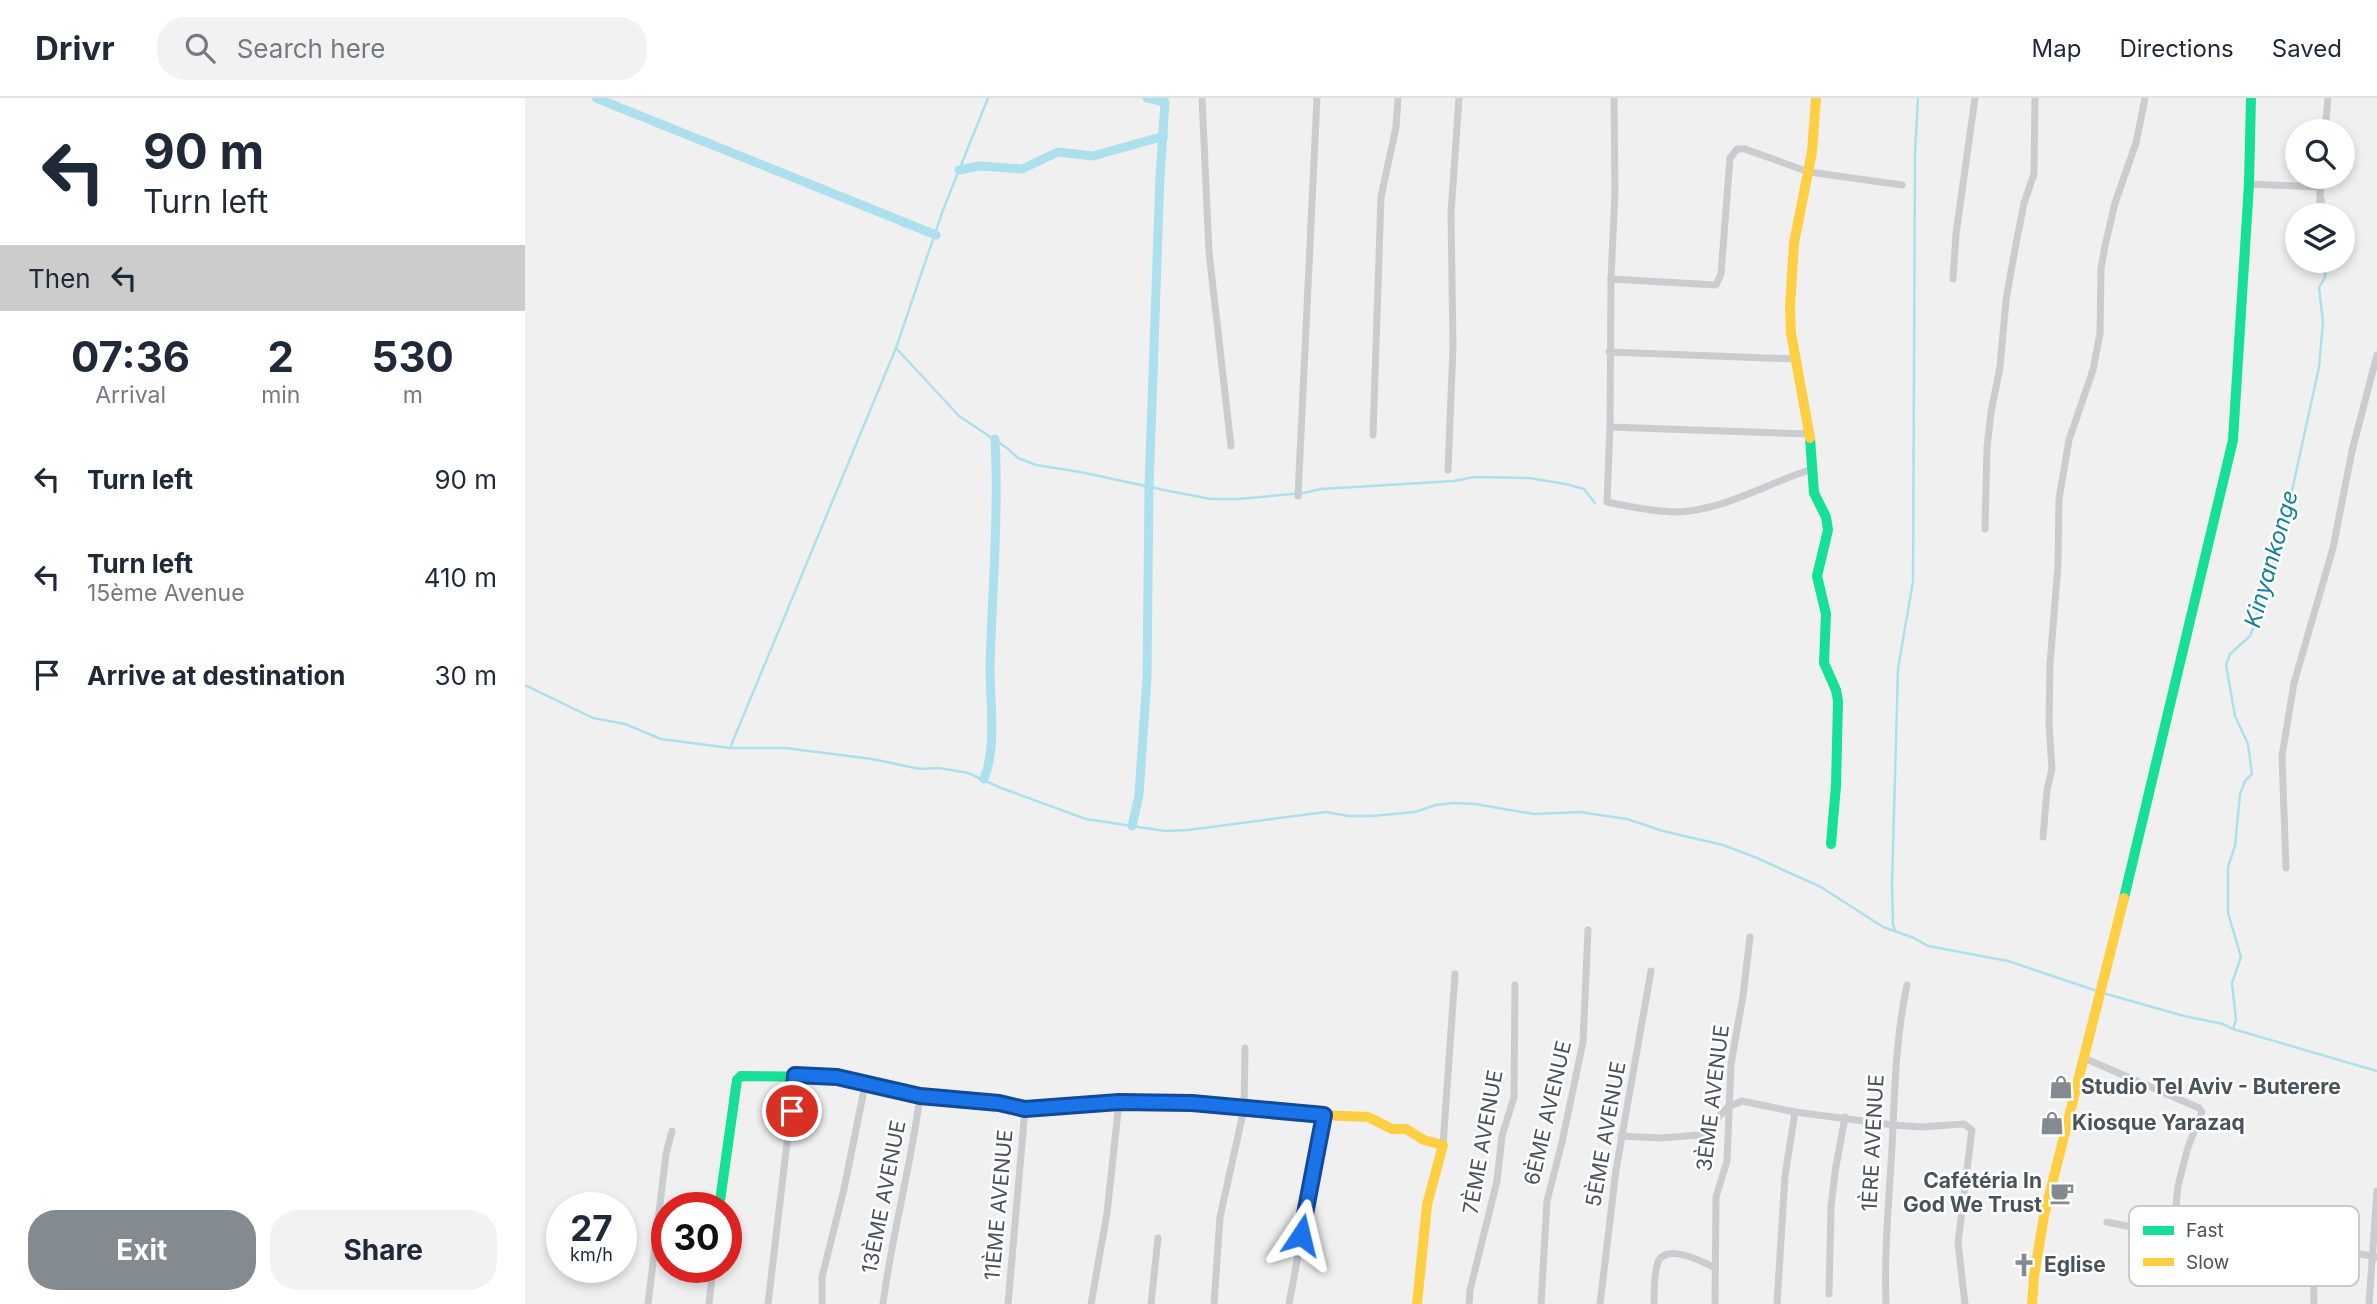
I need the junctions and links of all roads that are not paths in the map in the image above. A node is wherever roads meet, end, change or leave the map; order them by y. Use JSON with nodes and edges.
{"nodes":[{"id":1,"x":1202,"y":98,"type":"edge"},
{"id":2,"x":1317,"y":98,"type":"edge"},
{"id":3,"x":1398,"y":98,"type":"edge"},
{"id":4,"x":1458,"y":98,"type":"edge"},
{"id":5,"x":1614,"y":98,"type":"edge"},
{"id":6,"x":1816,"y":98,"type":"edge"},
{"id":7,"x":1975,"y":98,"type":"edge"},
{"id":8,"x":2035,"y":98,"type":"edge"},
{"id":9,"x":2145,"y":98,"type":"edge"},
{"id":10,"x":2251,"y":98,"type":"edge"},
{"id":11,"x":2328,"y":98,"type":"edge"},
{"id":12,"x":2326,"y":119,"type":"edge"},
{"id":13,"x":1808,"y":172,"type":"junction"},
{"id":14,"x":2249,"y":184,"type":"junction"},
{"id":15,"x":1902,"y":185,"type":"dead end"},
{"id":16,"x":2285,"y":186,"type":"edge"},
{"id":17,"x":1611,"y":279,"type":"junction"},
{"id":18,"x":1953,"y":279,"type":"dead end"},
{"id":19,"x":1609,"y":352,"type":"junction"},
{"id":20,"x":2377,"y":355,"type":"edge"},
{"id":21,"x":1796,"y":359,"type":"junction"},
{"id":22,"x":1610,"y":427,"type":"junction"},
{"id":23,"x":1809,"y":434,"type":"junction"},
{"id":24,"x":1373,"y":435,"type":"dead end"},
{"id":25,"x":1231,"y":446,"type":"dead end"},
{"id":26,"x":1813,"y":468,"type":"junction"},
{"id":27,"x":1448,"y":470,"type":"dead end"},
{"id":28,"x":1298,"y":494,"type":"dead end"},
{"id":29,"x":1985,"y":529,"type":"dead end"},
{"id":30,"x":2043,"y":837,"type":"dead end"},
{"id":31,"x":1831,"y":844,"type":"dead end"},
{"id":32,"x":2286,"y":868,"type":"dead end"},
{"id":33,"x":1588,"y":930,"type":"dead end"},
{"id":34,"x":1750,"y":937,"type":"dead end"},
{"id":35,"x":1651,"y":971,"type":"dead end"},
{"id":36,"x":1454,"y":974,"type":"dead end"},
{"id":37,"x":1515,"y":985,"type":"dead end"},
{"id":38,"x":1907,"y":985,"type":"dead end"},
{"id":39,"x":1245,"y":1048,"type":"dead end"},
{"id":40,"x":2084,"y":1058,"type":"junction"},
{"id":41,"x":795,"y":1075,"type":"junction"},
{"id":42,"x":865,"y":1085,"type":"junction"},
{"id":43,"x":920,"y":1096,"type":"junction"},
{"id":44,"x":1119,"y":1102,"type":"junction"},
{"id":45,"x":1728,"y":1107,"type":"junction"},
{"id":46,"x":1244,"y":1108,"type":"junction"},
{"id":47,"x":1025,"y":1109,"type":"junction"},
{"id":48,"x":1795,"y":1112,"type":"junction"},
{"id":49,"x":1324,"y":1115,"type":"junction"},
{"id":50,"x":1845,"y":1117,"type":"junction"},
{"id":51,"x":1893,"y":1125,"type":"junction"},
{"id":52,"x":673,"y":1131,"type":"dead end"},
{"id":53,"x":1621,"y":1136,"type":"junction"},
{"id":54,"x":1443,"y":1145,"type":"junction"},
{"id":55,"x":2377,"y":1191,"type":"edge"},
{"id":56,"x":721,"y":1192,"type":"edge"},
{"id":57,"x":2175,"y":1206,"type":"edge"},
{"id":58,"x":2107,"y":1222,"type":"dead end"},
{"id":59,"x":2129,"y":1226,"type":"edge"},
{"id":60,"x":1158,"y":1238,"type":"dead end"},
{"id":61,"x":2374,"y":1256,"type":"edge"},
{"id":62,"x":1715,"y":1268,"type":"junction"},
{"id":63,"x":711,"y":1283,"type":"edge"},
{"id":64,"x":2314,"y":1286,"type":"edge"},
{"id":65,"x":1829,"y":1294,"type":"dead end"},
{"id":66,"x":648,"y":1304,"type":"edge"},
{"id":67,"x":709,"y":1304,"type":"edge"},
{"id":68,"x":768,"y":1304,"type":"edge"},
{"id":69,"x":822,"y":1304,"type":"edge"},
{"id":70,"x":883,"y":1304,"type":"edge"},
{"id":71,"x":1007,"y":1304,"type":"edge"},
{"id":72,"x":1091,"y":1304,"type":"edge"},
{"id":73,"x":1151,"y":1304,"type":"edge"},
{"id":74,"x":1214,"y":1304,"type":"edge"},
{"id":75,"x":1289,"y":1304,"type":"edge"},
{"id":76,"x":1417,"y":1304,"type":"edge"},
{"id":77,"x":1469,"y":1304,"type":"edge"},
{"id":78,"x":1541,"y":1304,"type":"edge"},
{"id":79,"x":1600,"y":1304,"type":"edge"},
{"id":80,"x":1654,"y":1304,"type":"edge"},
{"id":81,"x":1715,"y":1304,"type":"edge"},
{"id":82,"x":1777,"y":1304,"type":"edge"},
{"id":83,"x":1886,"y":1304,"type":"edge"},
{"id":84,"x":1965,"y":1304,"type":"edge"},
{"id":85,"x":2032,"y":1304,"type":"edge"},
{"id":86,"x":2314,"y":1304,"type":"edge"},
{"id":87,"x":2369,"y":1304,"type":"edge"}],
"edges":[{"from":1,"to":25,"type":"street"},
{"from":2,"to":28,"type":"street"},
{"from":3,"to":24,"type":"street"},
{"from":4,"to":27,"type":"street"},
{"from":5,"to":17,"type":"street"},
{"from":6,"to":13,"type":"street"},
{"from":7,"to":18,"type":"street"},
{"from":8,"to":29,"type":"street"},
{"from":9,"to":30,"type":"street"},
{"from":10,"to":14,"type":"street"},
{"from":11,"to":12,"type":"street"},
{"from":13,"to":15,"type":"street"},
{"from":13,"to":17,"type":"street"},
{"from":13,"to":21,"type":"street"},
{"from":14,"to":16,"type":"street"},
{"from":14,"to":40,"type":"street"},
{"from":17,"to":19,"type":"street"},
{"from":19,"to":21,"type":"street"},
{"from":19,"to":22,"type":"street"},
{"from":20,"to":32,"type":"street"},
{"from":21,"to":23,"type":"street"},
{"from":22,"to":23,"type":"street"},
{"from":22,"to":26,"type":"street"},
{"from":23,"to":26,"type":"street"},
{"from":26,"to":31,"type":"street"},
{"from":33,"to":78,"type":"street","name":"6ÈME AVENUE"},
{"from":34,"to":45,"type":"street","name":"3ÈME AVENUE"},
{"from":35,"to":53,"type":"street","name":"5ÈME AVENUE"},
{"from":36,"to":54,"type":"street"},
{"from":37,"to":77,"type":"street","name":"7ÈME AVENUE"},
{"from":38,"to":51,"type":"street","name":"1ÈRE AVENUE"},
{"from":39,"to":46,"type":"street"},
{"from":40,"to":57,"type":"street"},
{"from":40,"to":85,"type":"street"},
{"from":41,"to":42,"type":"street"},
{"from":41,"to":56,"type":"street"},
{"from":41,"to":68,"type":"street"},
{"from":42,"to":43,"type":"street"},
{"from":42,"to":69,"type":"street"},
{"from":43,"to":47,"type":"street"},
{"from":43,"to":70,"type":"street","name":"13ÈME AVENUE"},
{"from":44,"to":46,"type":"street"},
{"from":44,"to":47,"type":"street"},
{"from":44,"to":72,"type":"street"},
{"from":45,"to":48,"type":"street"},
{"from":45,"to":53,"type":"street"},
{"from":45,"to":62,"type":"street","name":"3ÈME AVENUE"},
{"from":46,"to":49,"type":"street"},
{"from":46,"to":74,"type":"street"},
{"from":47,"to":71,"type":"street","name":"11ÈME AVENUE"},
{"from":48,"to":50,"type":"street"},
{"from":48,"to":82,"type":"street"},
{"from":49,"to":54,"type":"street"},
{"from":49,"to":75,"type":"street"},
{"from":50,"to":51,"type":"street"},
{"from":50,"to":65,"type":"street"},
{"from":51,"to":83,"type":"street","name":"1ÈRE AVENUE"},
{"from":51,"to":84,"type":"street"},
{"from":52,"to":66,"type":"street"},
{"from":53,"to":79,"type":"street","name":"5ÈME AVENUE"},
{"from":54,"to":76,"type":"street"},
{"from":55,"to":61,"type":"street"},
{"from":58,"to":59,"type":"street"},
{"from":60,"to":73,"type":"street"},
{"from":61,"to":87,"type":"street"},
{"from":62,"to":80,"type":"street"},
{"from":62,"to":81,"type":"street","name":"3ÈME AVENUE"},
{"from":63,"to":67,"type":"street"},
{"from":64,"to":86,"type":"street"}]}
